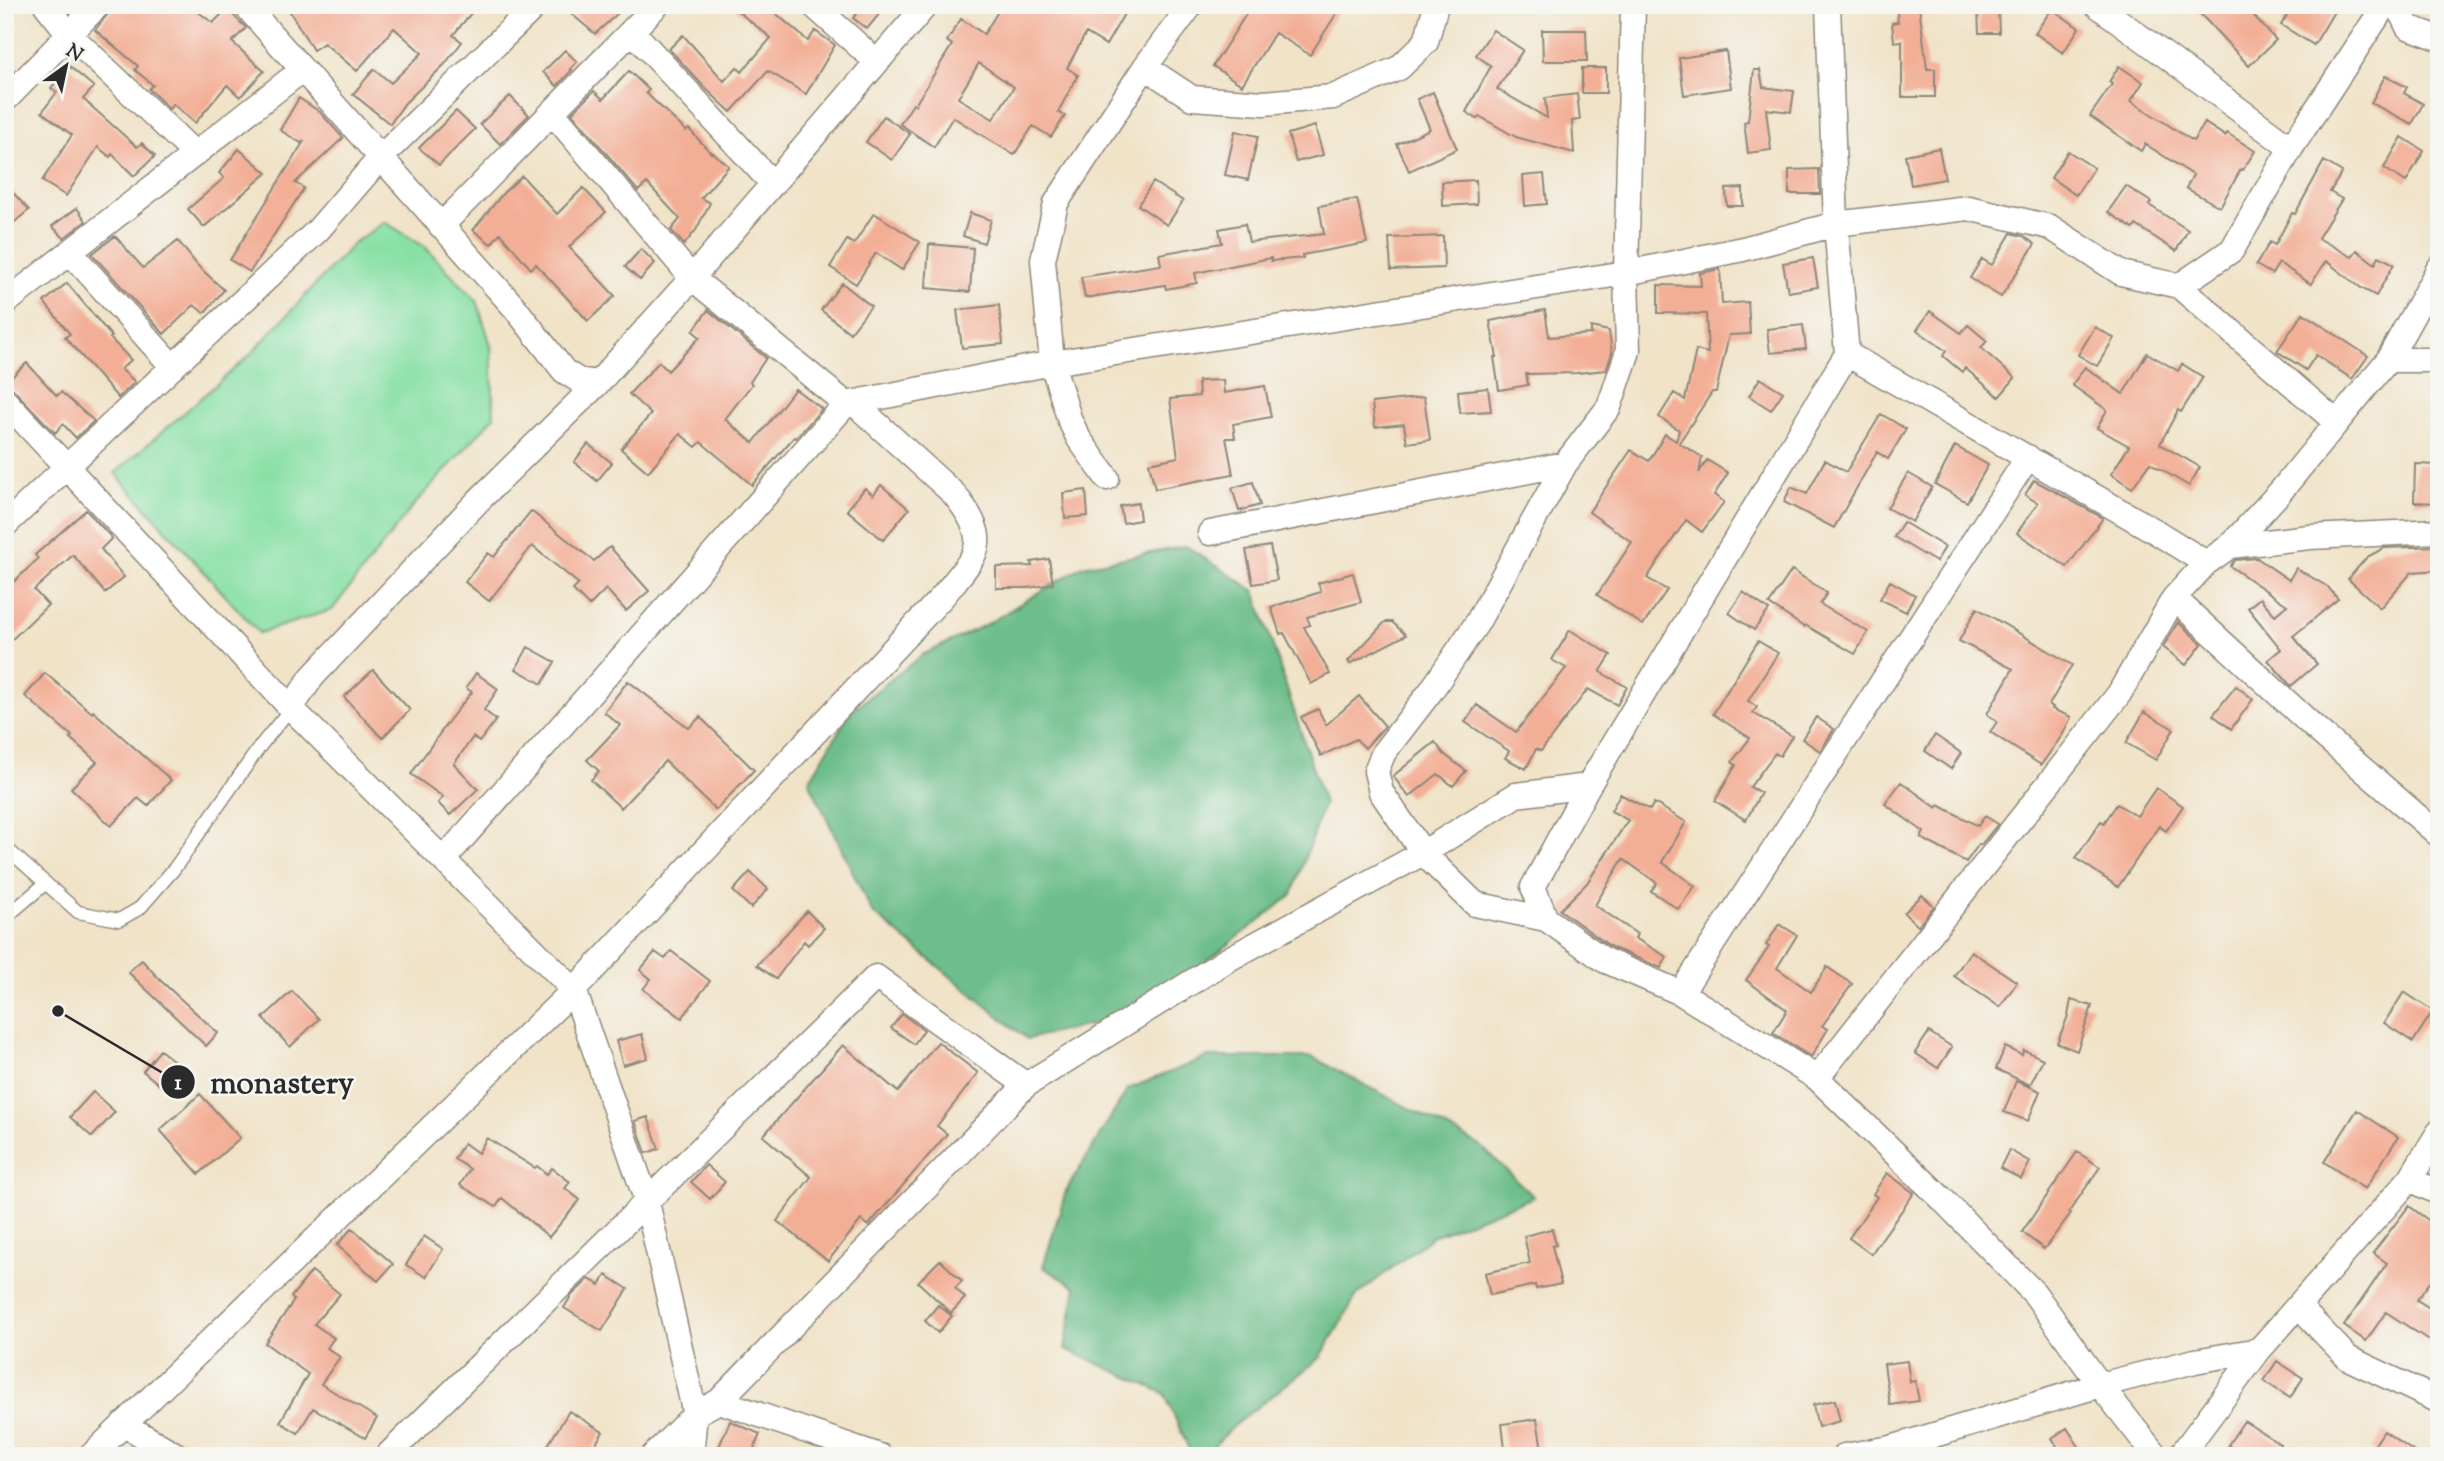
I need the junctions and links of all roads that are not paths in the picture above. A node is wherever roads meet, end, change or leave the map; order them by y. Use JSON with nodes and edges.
{"nodes":[{"id":1,"x":46,"y":5,"type":"edge"},
{"id":2,"x":98,"y":5,"type":"edge"},
{"id":3,"x":245,"y":5,"type":"edge"},
{"id":4,"x":657,"y":5,"type":"edge"},
{"id":5,"x":813,"y":5,"type":"edge"},
{"id":6,"x":1191,"y":5,"type":"edge"},
{"id":7,"x":1436,"y":5,"type":"edge"},
{"id":8,"x":1633,"y":5,"type":"edge"},
{"id":9,"x":1828,"y":5,"type":"edge"},
{"id":10,"x":2097,"y":5,"type":"edge"},
{"id":11,"x":2385,"y":5,"type":"edge"},
{"id":12,"x":2397,"y":5,"type":"edge"},
{"id":13,"x":534,"y":6,"type":"edge"},
{"id":14,"x":919,"y":8,"type":"edge"},
{"id":15,"x":632,"y":31,"type":"junction"},
{"id":16,"x":70,"y":35,"type":"junction"},
{"id":17,"x":2439,"y":38,"type":"edge"},
{"id":18,"x":877,"y":62,"type":"junction"},
{"id":19,"x":1145,"y":67,"type":"junction"},
{"id":20,"x":302,"y":70,"type":"junction"},
{"id":21,"x":5,"y":100,"type":"edge"},
{"id":22,"x":552,"y":112,"type":"junction"},
{"id":23,"x":2291,"y":148,"type":"junction"},
{"id":24,"x":195,"y":154,"type":"junction"},
{"id":25,"x":380,"y":158,"type":"junction"},
{"id":26,"x":773,"y":184,"type":"junction"},
{"id":27,"x":1836,"y":224,"type":"junction"},
{"id":28,"x":441,"y":226,"type":"junction"},
{"id":29,"x":70,"y":252,"type":"junction"},
{"id":30,"x":2439,"y":268,"type":"edge"},
{"id":31,"x":1626,"y":273,"type":"junction"},
{"id":32,"x":692,"y":278,"type":"junction"},
{"id":33,"x":2179,"y":286,"type":"junction"},
{"id":34,"x":5,"y":303,"type":"edge"},
{"id":35,"x":1847,"y":354,"type":"junction"},
{"id":36,"x":2388,"y":360,"type":"junction"},
{"id":37,"x":2439,"y":360,"type":"edge"},
{"id":38,"x":1052,"y":363,"type":"junction"},
{"id":39,"x":173,"y":367,"type":"junction"},
{"id":40,"x":598,"y":383,"type":"junction"},
{"id":41,"x":5,"y":401,"type":"edge"},
{"id":42,"x":850,"y":404,"type":"junction"},
{"id":43,"x":2336,"y":422,"type":"junction"},
{"id":44,"x":2028,"y":457,"type":"junction"},
{"id":45,"x":1565,"y":464,"type":"junction"},
{"id":46,"x":67,"y":467,"type":"junction"},
{"id":47,"x":1107,"y":478,"type":"dead end"},
{"id":48,"x":5,"y":525,"type":"edge"},
{"id":49,"x":2439,"y":531,"type":"edge"},
{"id":50,"x":1210,"y":533,"type":"dead end"},
{"id":51,"x":2230,"y":546,"type":"junction"},
{"id":52,"x":2206,"y":563,"type":"junction"},
{"id":53,"x":2175,"y":598,"type":"junction"},
{"id":54,"x":291,"y":708,"type":"junction"},
{"id":55,"x":1588,"y":786,"type":"junction"},
{"id":56,"x":2439,"y":835,"type":"edge"},
{"id":57,"x":5,"y":847,"type":"edge"},
{"id":58,"x":1423,"y":853,"type":"junction"},
{"id":59,"x":444,"y":859,"type":"junction"},
{"id":60,"x":46,"y":883,"type":"junction"},
{"id":61,"x":5,"y":918,"type":"edge"},
{"id":62,"x":1546,"y":919,"type":"junction"},
{"id":63,"x":574,"y":990,"type":"junction"},
{"id":64,"x":1681,"y":993,"type":"junction"},
{"id":65,"x":1817,"y":1078,"type":"junction"},
{"id":66,"x":1026,"y":1085,"type":"junction"},
{"id":67,"x":2439,"y":1132,"type":"edge"},
{"id":68,"x":2410,"y":1179,"type":"junction"},
{"id":69,"x":2439,"y":1193,"type":"edge"},
{"id":70,"x":647,"y":1202,"type":"junction"},
{"id":71,"x":2298,"y":1307,"type":"junction"},
{"id":72,"x":2259,"y":1350,"type":"junction"},
{"id":73,"x":2100,"y":1385,"type":"junction"},
{"id":74,"x":719,"y":1401,"type":"junction"},
{"id":75,"x":2439,"y":1401,"type":"edge"},
{"id":76,"x":695,"y":1415,"type":"junction"},
{"id":77,"x":123,"y":1424,"type":"junction"},
{"id":78,"x":1892,"y":1452,"type":"edge"},
{"id":79,"x":91,"y":1456,"type":"edge"},
{"id":80,"x":178,"y":1456,"type":"edge"},
{"id":81,"x":387,"y":1456,"type":"edge"},
{"id":82,"x":653,"y":1456,"type":"edge"},
{"id":83,"x":691,"y":1456,"type":"edge"},
{"id":84,"x":880,"y":1456,"type":"edge"},
{"id":85,"x":1844,"y":1456,"type":"edge"},
{"id":86,"x":2156,"y":1456,"type":"edge"},
{"id":87,"x":2180,"y":1456,"type":"edge"}],
"edges":[{"from":1,"to":16,"type":"street"},
{"from":2,"to":16,"type":"street"},
{"from":3,"to":20,"type":"street"},
{"from":4,"to":15,"type":"street"},
{"from":5,"to":18,"type":"street"},
{"from":6,"to":19,"type":"street"},
{"from":7,"to":19,"type":"street"},
{"from":8,"to":31,"type":"street"},
{"from":9,"to":27,"type":"street"},
{"from":10,"to":23,"type":"street"},
{"from":11,"to":23,"type":"street"},
{"from":12,"to":17,"type":"street"},
{"from":13,"to":25,"type":"street"},
{"from":14,"to":18,"type":"street"},
{"from":15,"to":22,"type":"street"},
{"from":15,"to":26,"type":"street"},
{"from":16,"to":21,"type":"street"},
{"from":16,"to":24,"type":"street"},
{"from":18,"to":26,"type":"street"},
{"from":19,"to":38,"type":"street"},
{"from":20,"to":24,"type":"street"},
{"from":20,"to":25,"type":"street"},
{"from":22,"to":28,"type":"street"},
{"from":22,"to":32,"type":"street"},
{"from":23,"to":33,"type":"street"},
{"from":24,"to":29,"type":"street"},
{"from":25,"to":28,"type":"street"},
{"from":25,"to":39,"type":"street"},
{"from":26,"to":32,"type":"street"},
{"from":27,"to":31,"type":"street"},
{"from":27,"to":33,"type":"street"},
{"from":27,"to":35,"type":"street"},
{"from":28,"to":40,"type":"street"},
{"from":29,"to":34,"type":"street"},
{"from":29,"to":39,"type":"street"},
{"from":30,"to":36,"type":"street"},
{"from":31,"to":38,"type":"street"},
{"from":31,"to":45,"type":"street"},
{"from":32,"to":40,"type":"street"},
{"from":32,"to":42,"type":"street"},
{"from":33,"to":43,"type":"street"},
{"from":35,"to":44,"type":"street"},
{"from":35,"to":55,"type":"street"},
{"from":36,"to":37,"type":"street"},
{"from":36,"to":43,"type":"street"},
{"from":38,"to":42,"type":"street"},
{"from":38,"to":47,"type":"street"},
{"from":39,"to":46,"type":"street"},
{"from":40,"to":54,"type":"street"},
{"from":41,"to":46,"type":"street"},
{"from":42,"to":59,"type":"street"},
{"from":42,"to":63,"type":"street"},
{"from":43,"to":51,"type":"street"},
{"from":44,"to":52,"type":"street"},
{"from":44,"to":64,"type":"street"},
{"from":45,"to":50,"type":"street"},
{"from":45,"to":58,"type":"street"},
{"from":46,"to":48,"type":"street"},
{"from":46,"to":54,"type":"street"},
{"from":49,"to":51,"type":"street"},
{"from":51,"to":52,"type":"street"},
{"from":52,"to":53,"type":"street"},
{"from":53,"to":56,"type":"street"},
{"from":53,"to":65,"type":"street"},
{"from":54,"to":59,"type":"street"},
{"from":54,"to":60,"type":"lane"},
{"from":55,"to":58,"type":"street"},
{"from":55,"to":62,"type":"street"},
{"from":57,"to":60,"type":"lane"},
{"from":58,"to":62,"type":"street"},
{"from":58,"to":66,"type":"street"},
{"from":59,"to":63,"type":"street"},
{"from":60,"to":61,"type":"lane"},
{"from":62,"to":64,"type":"street"},
{"from":63,"to":70,"type":"street"},
{"from":63,"to":77,"type":"street"},
{"from":64,"to":65,"type":"street"},
{"from":65,"to":73,"type":"street"},
{"from":66,"to":70,"type":"street"},
{"from":66,"to":74,"type":"street"},
{"from":67,"to":68,"type":"street"},
{"from":68,"to":69,"type":"street"},
{"from":68,"to":71,"type":"street"},
{"from":70,"to":76,"type":"street"},
{"from":70,"to":81,"type":"street"},
{"from":71,"to":72,"type":"street"},
{"from":71,"to":75,"type":"street"},
{"from":72,"to":73,"type":"street"},
{"from":72,"to":87,"type":"street"},
{"from":73,"to":78,"type":"street"},
{"from":73,"to":86,"type":"street"},
{"from":74,"to":76,"type":"street"},
{"from":74,"to":84,"type":"street"},
{"from":76,"to":82,"type":"street"},
{"from":76,"to":83,"type":"street"},
{"from":77,"to":79,"type":"street"},
{"from":77,"to":80,"type":"street"},
{"from":78,"to":85,"type":"street"}]}
